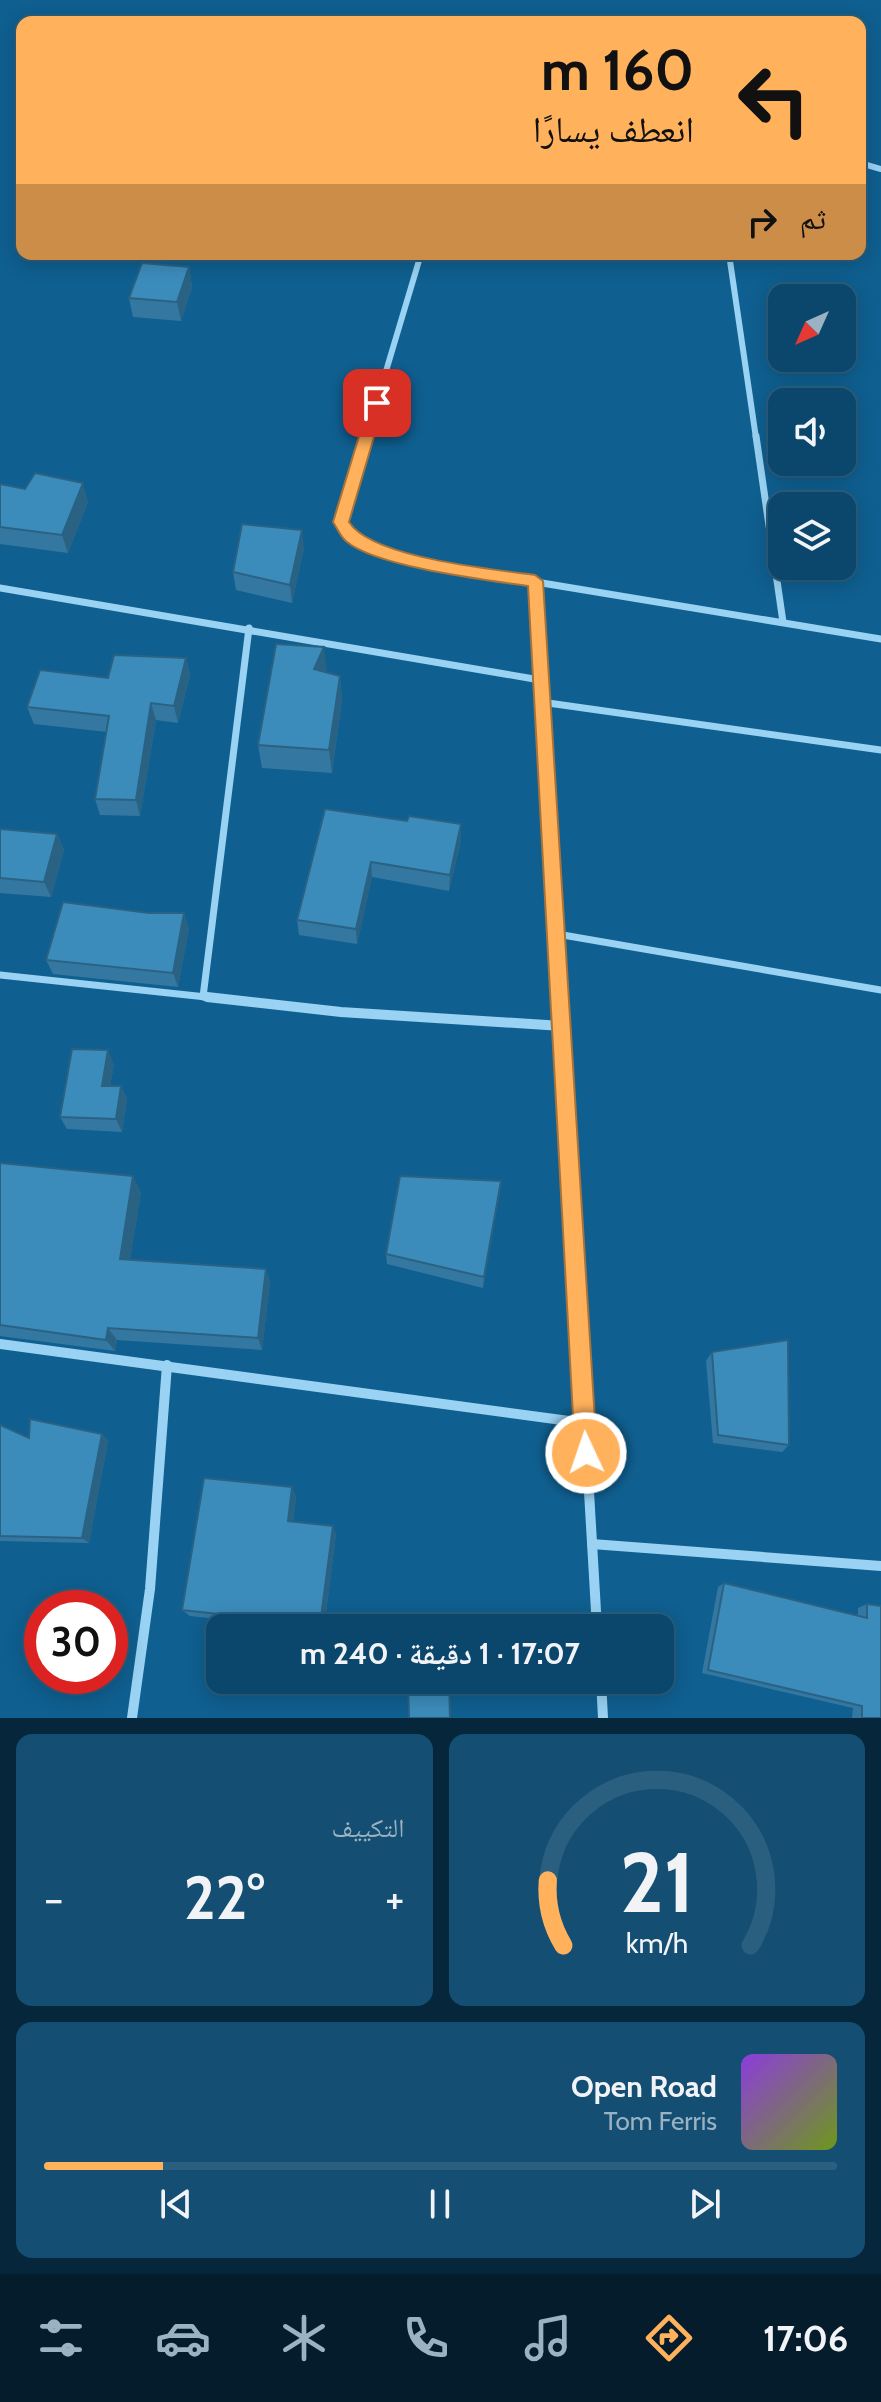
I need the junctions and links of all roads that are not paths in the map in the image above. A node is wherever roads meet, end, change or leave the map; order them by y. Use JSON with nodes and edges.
{"nodes":[{"id":1,"x":419,"y":260,"type":"edge"},
{"id":2,"x":730,"y":260,"type":"edge"},
{"id":3,"x":535,"y":581,"type":"junction"},
{"id":4,"x":0,"y":588,"type":"edge"},
{"id":5,"x":783,"y":622,"type":"junction"},
{"id":6,"x":249,"y":628,"type":"junction"},
{"id":7,"x":881,"y":639,"type":"edge"},
{"id":8,"x":540,"y":680,"type":"junction"},
{"id":9,"x":541,"y":702,"type":"junction"},
{"id":10,"x":881,"y":750,"type":"edge"},
{"id":11,"x":557,"y":934,"type":"junction"},
{"id":12,"x":0,"y":975,"type":"edge"},
{"id":13,"x":881,"y":990,"type":"edge"},
{"id":14,"x":203,"y":997,"type":"junction"},
{"id":15,"x":562,"y":1026,"type":"junction"},
{"id":16,"x":0,"y":1344,"type":"edge"},
{"id":17,"x":167,"y":1365,"type":"junction"},
{"id":18,"x":584,"y":1423,"type":"junction"},
{"id":19,"x":592,"y":1544,"type":"junction"},
{"id":20,"x":881,"y":1566,"type":"edge"},
{"id":21,"x":596,"y":1614,"type":"edge"},
{"id":22,"x":602,"y":1694,"type":"edge"},
{"id":23,"x":132,"y":1718,"type":"edge"},
{"id":24,"x":603,"y":1718,"type":"edge"}],
"edges":[{"from":1,"to":3,"type":"street"},
{"from":2,"to":5,"type":"street"},
{"from":3,"to":5,"type":"street"},
{"from":3,"to":8,"type":"street"},
{"from":4,"to":6,"type":"street"},
{"from":5,"to":7,"type":"street"},
{"from":6,"to":8,"type":"street"},
{"from":6,"to":14,"type":"street"},
{"from":8,"to":9,"type":"street"},
{"from":9,"to":10,"type":"street"},
{"from":9,"to":11,"type":"street"},
{"from":11,"to":13,"type":"street"},
{"from":11,"to":15,"type":"street"},
{"from":12,"to":14,"type":"street"},
{"from":14,"to":15,"type":"street"},
{"from":15,"to":18,"type":"street"},
{"from":16,"to":17,"type":"street"},
{"from":17,"to":18,"type":"street"},
{"from":17,"to":23,"type":"street"},
{"from":18,"to":19,"type":"street"},
{"from":19,"to":20,"type":"street"},
{"from":19,"to":21,"type":"street"},
{"from":22,"to":24,"type":"street"}]}
